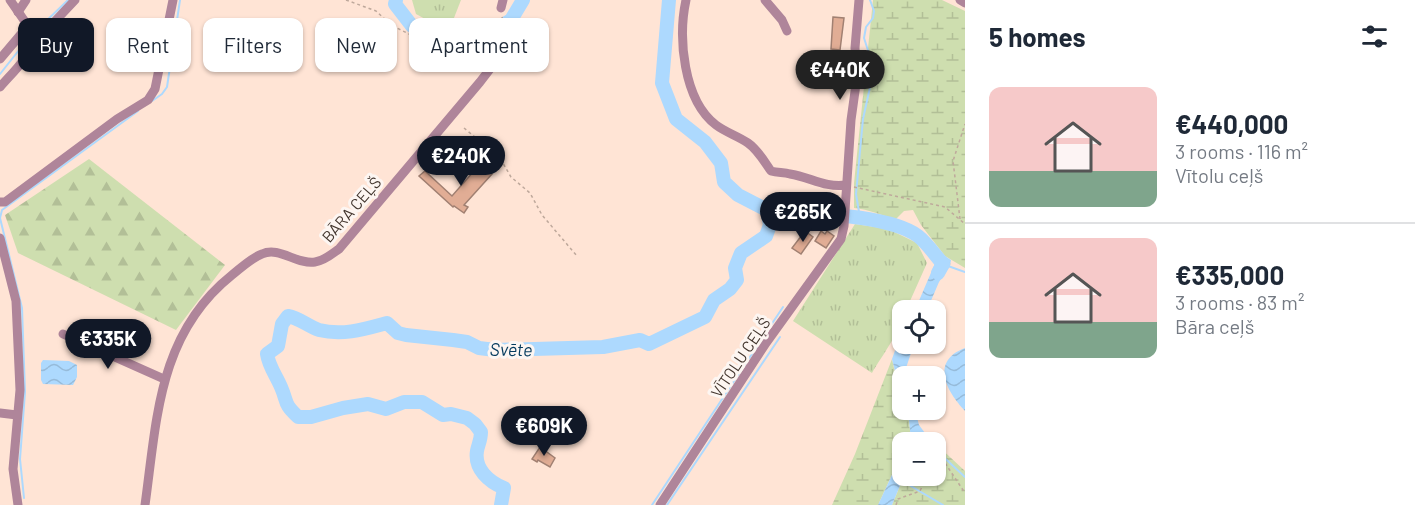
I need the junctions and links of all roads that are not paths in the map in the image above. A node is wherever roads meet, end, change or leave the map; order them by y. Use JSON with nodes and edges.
{"nodes":[{"id":1,"x":10,"y":0,"type":"edge"},
{"id":2,"x":26,"y":0,"type":"edge"},
{"id":3,"x":75,"y":0,"type":"edge"},
{"id":4,"x":172,"y":0,"type":"edge"},
{"id":5,"x":686,"y":0,"type":"edge"},
{"id":6,"x":765,"y":0,"type":"edge"},
{"id":7,"x":859,"y":0,"type":"edge"},
{"id":8,"x":960,"y":0,"type":"edge"},
{"id":9,"x":965,"y":3,"type":"edge"},
{"id":10,"x":18,"y":12,"type":"junction"},
{"id":11,"x":22,"y":18,"type":"edge"},
{"id":12,"x":58,"y":18,"type":"edge"},
{"id":13,"x":787,"y":31,"type":"dead end"},
{"id":14,"x":18,"y":38,"type":"edge"},
{"id":15,"x":0,"y":59,"type":"edge"},
{"id":16,"x":18,"y":65,"type":"edge"},
{"id":17,"x":488,"y":72,"type":"edge"},
{"id":18,"x":0,"y":87,"type":"edge"},
{"id":19,"x":848,"y":185,"type":"junction"},
{"id":20,"x":0,"y":202,"type":"edge"},
{"id":21,"x":0,"y":238,"type":"edge"},
{"id":22,"x":63,"y":334,"type":"dead end"},
{"id":23,"x":164,"y":379,"type":"junction"},
{"id":24,"x":0,"y":413,"type":"edge"},
{"id":25,"x":17,"y":415,"type":"junction"},
{"id":26,"x":18,"y":505,"type":"edge"},
{"id":27,"x":145,"y":505,"type":"edge"},
{"id":28,"x":660,"y":505,"type":"edge"}],
"edges":[{"from":1,"to":10,"type":"street"},
{"from":2,"to":10,"type":"street"},
{"from":3,"to":12,"type":"street"},
{"from":4,"to":20,"type":"street"},
{"from":5,"to":19,"type":"street"},
{"from":6,"to":13,"type":"street"},
{"from":7,"to":19,"type":"street"},
{"from":8,"to":9,"type":"street"},
{"from":10,"to":11,"type":"street"},
{"from":14,"to":15,"type":"street"},
{"from":16,"to":18,"type":"street"},
{"from":17,"to":23,"type":"street","name":"BĀRA CEĻŠ"},
{"from":19,"to":28,"type":"street","name":"VĪTOLU CEĻŠ"},
{"from":21,"to":25,"type":"street"},
{"from":22,"to":23,"type":"street"},
{"from":23,"to":27,"type":"street","name":"BĀRA CEĻŠ"},
{"from":24,"to":25,"type":"street"},
{"from":25,"to":26,"type":"street"}]}
